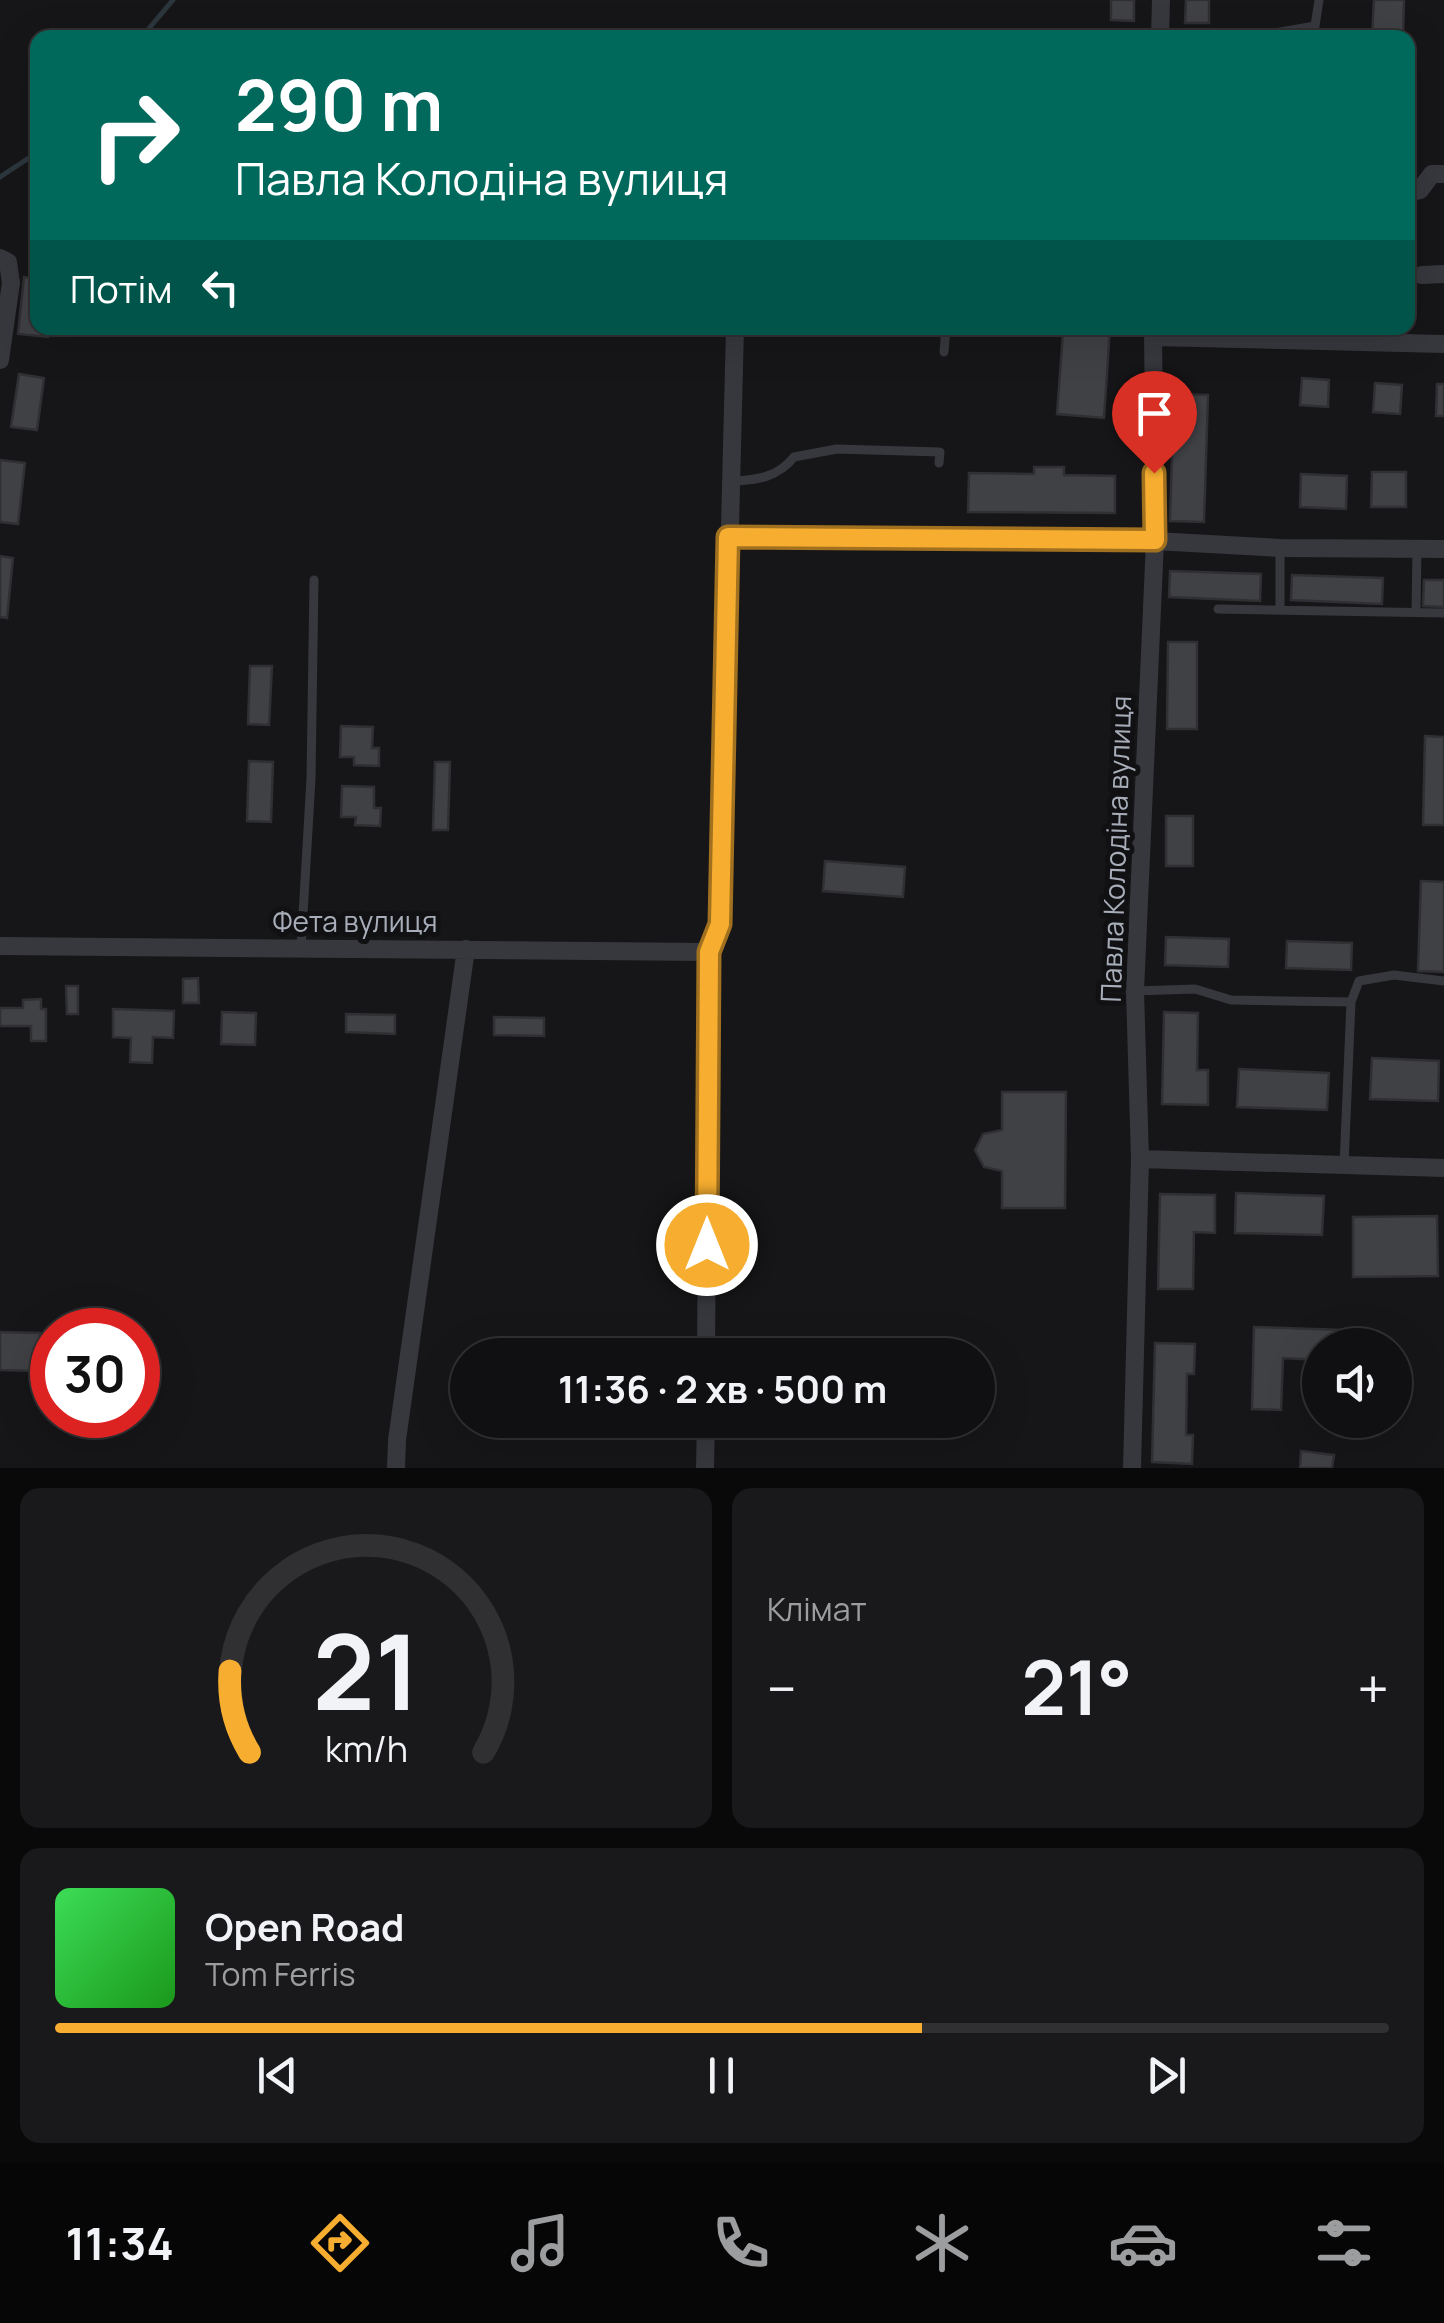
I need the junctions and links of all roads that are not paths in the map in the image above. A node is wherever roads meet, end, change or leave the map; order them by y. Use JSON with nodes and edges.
{"nodes":[{"id":1,"x":1161,"y":0,"type":"edge"},
{"id":2,"x":1319,"y":0,"type":"edge"},
{"id":3,"x":1160,"y":30,"type":"edge"},
{"id":4,"x":1292,"y":30,"type":"edge"},
{"id":5,"x":1444,"y":174,"type":"edge"},
{"id":6,"x":1415,"y":191,"type":"edge"},
{"id":7,"x":0,"y":258,"type":"edge"},
{"id":8,"x":1444,"y":274,"type":"edge"},
{"id":9,"x":1422,"y":275,"type":"dead end"},
{"id":10,"x":735,"y":335,"type":"edge"},
{"id":11,"x":945,"y":335,"type":"edge"},
{"id":12,"x":1153,"y":335,"type":"edge"},
{"id":13,"x":1226,"y":335,"type":"edge"},
{"id":14,"x":1444,"y":344,"type":"edge"},
{"id":15,"x":944,"y":352,"type":"dead end"},
{"id":16,"x":0,"y":360,"type":"edge"},
{"id":17,"x":940,"y":452,"type":"dead end"},
{"id":18,"x":730,"y":480,"type":"junction"},
{"id":19,"x":728,"y":537,"type":"junction"},
{"id":20,"x":1155,"y":540,"type":"junction"},
{"id":21,"x":1280,"y":548,"type":"junction"},
{"id":22,"x":1417,"y":549,"type":"junction"},
{"id":23,"x":1444,"y":549,"type":"edge"},
{"id":24,"x":314,"y":580,"type":"dead end"},
{"id":25,"x":1218,"y":609,"type":"dead end"},
{"id":26,"x":1280,"y":609,"type":"junction"},
{"id":27,"x":1416,"y":612,"type":"junction"},
{"id":28,"x":1444,"y":613,"type":"edge"},
{"id":29,"x":0,"y":946,"type":"edge"},
{"id":30,"x":302,"y":948,"type":"junction"},
{"id":31,"x":466,"y":949,"type":"junction"},
{"id":32,"x":709,"y":952,"type":"junction"},
{"id":33,"x":1444,"y":980,"type":"edge"},
{"id":34,"x":1135,"y":991,"type":"junction"},
{"id":35,"x":1351,"y":1002,"type":"junction"},
{"id":36,"x":1140,"y":1160,"type":"junction"},
{"id":37,"x":1344,"y":1165,"type":"junction"},
{"id":38,"x":1444,"y":1168,"type":"edge"},
{"id":39,"x":706,"y":1338,"type":"edge"},
{"id":40,"x":706,"y":1438,"type":"edge"},
{"id":41,"x":396,"y":1468,"type":"edge"},
{"id":42,"x":705,"y":1468,"type":"edge"},
{"id":43,"x":1132,"y":1468,"type":"edge"}],
"edges":[{"from":1,"to":3,"type":"street"},
{"from":2,"to":4,"type":"lane"},
{"from":5,"to":6,"type":"street"},
{"from":7,"to":16,"type":"street"},
{"from":8,"to":9,"type":"street"},
{"from":10,"to":18,"type":"street"},
{"from":11,"to":15,"type":"lane"},
{"from":12,"to":20,"type":"street","name":"Павла Колодіна вулиця"},
{"from":13,"to":14,"type":"street"},
{"from":17,"to":18,"type":"lane"},
{"from":18,"to":19,"type":"street"},
{"from":19,"to":20,"type":"street"},
{"from":19,"to":32,"type":"street"},
{"from":20,"to":21,"type":"street"},
{"from":20,"to":34,"type":"street","name":"Павла Колодіна вулиця"},
{"from":21,"to":22,"type":"street"},
{"from":21,"to":26,"type":"lane"},
{"from":22,"to":23,"type":"street"},
{"from":22,"to":27,"type":"lane"},
{"from":24,"to":30,"type":"lane"},
{"from":25,"to":26,"type":"lane"},
{"from":26,"to":27,"type":"lane"},
{"from":27,"to":28,"type":"lane"},
{"from":29,"to":30,"type":"street","name":"Фета вулиця"},
{"from":30,"to":31,"type":"street","name":"Фета вулиця"},
{"from":31,"to":32,"type":"street","name":"Фета вулиця"},
{"from":31,"to":41,"type":"street"},
{"from":32,"to":39,"type":"street"},
{"from":33,"to":35,"type":"lane"},
{"from":34,"to":35,"type":"lane"},
{"from":34,"to":36,"type":"street","name":"Павла Колодіна вулиця"},
{"from":35,"to":37,"type":"lane"},
{"from":36,"to":37,"type":"street"},
{"from":36,"to":43,"type":"street","name":"Павла Колодіна вулиця"},
{"from":37,"to":38,"type":"street"},
{"from":40,"to":42,"type":"street"}]}
